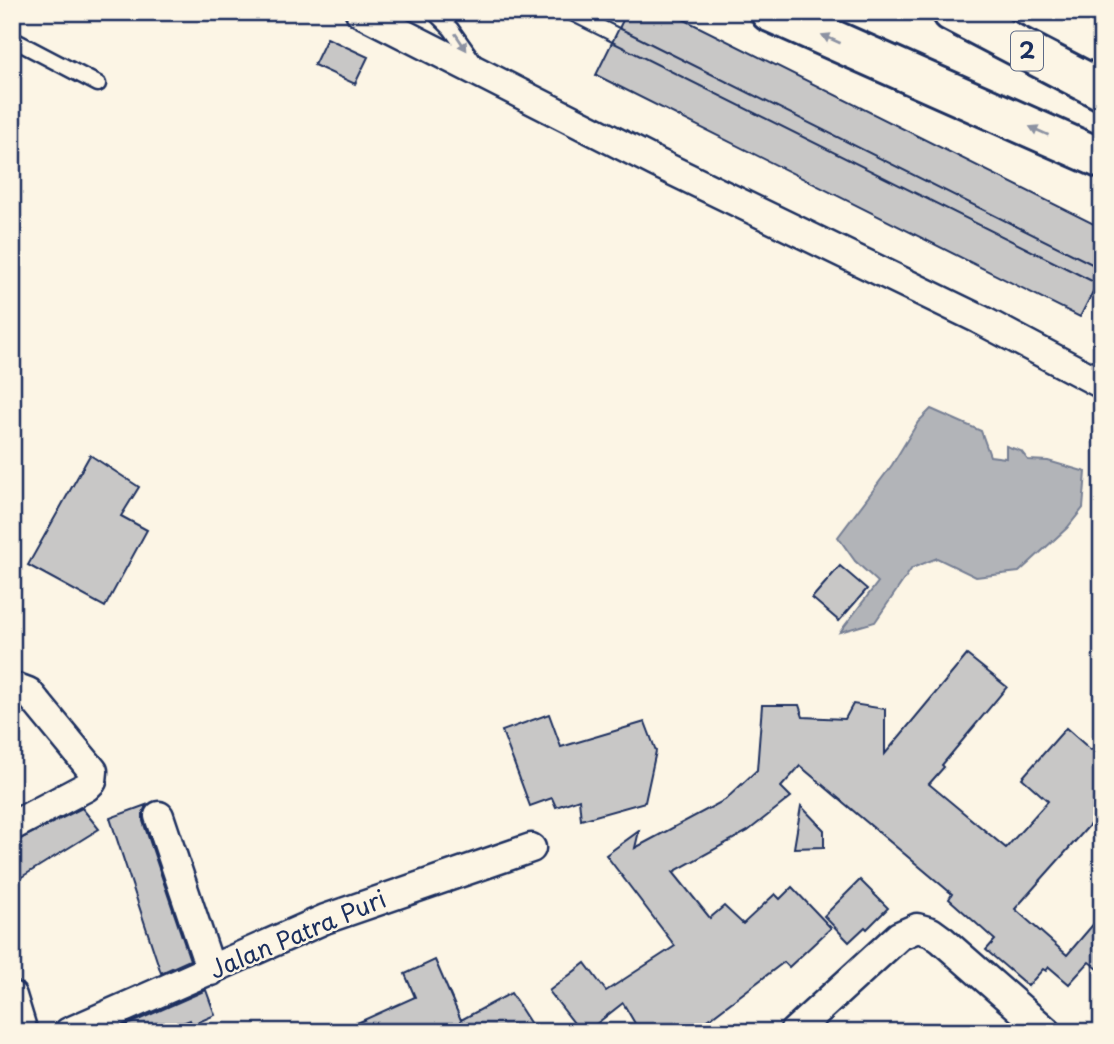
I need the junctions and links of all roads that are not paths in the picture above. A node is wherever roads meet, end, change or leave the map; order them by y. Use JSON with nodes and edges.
{"nodes":[{"id":1,"x":360,"y":12,"type":"edge"},
{"id":2,"x":434,"y":12,"type":"edge"},
{"id":3,"x":770,"y":12,"type":"edge"},
{"id":4,"x":952,"y":12,"type":"edge"},
{"id":5,"x":12,"y":40,"type":"edge"},
{"id":6,"x":483,"y":76,"type":"junction"},
{"id":7,"x":98,"y":84,"type":"dead end"},
{"id":8,"x":1102,"y":90,"type":"edge"},
{"id":9,"x":1102,"y":159,"type":"edge"},
{"id":10,"x":1102,"y":384,"type":"edge"},
{"id":11,"x":12,"y":691,"type":"edge"},
{"id":12,"x":159,"y":816,"type":"dead end"},
{"id":13,"x":12,"y":826,"type":"edge"},
{"id":14,"x":531,"y":848,"type":"dead end"},
{"id":15,"x":211,"y":971,"type":"junction"},
{"id":16,"x":12,"y":996,"type":"edge"},
{"id":17,"x":23,"y":1032,"type":"edge"},
{"id":18,"x":69,"y":1032,"type":"edge"},
{"id":19,"x":794,"y":1032,"type":"edge"},
{"id":20,"x":1047,"y":1032,"type":"edge"}],
"edges":[{"from":1,"to":6,"type":"street"},
{"from":2,"to":6,"type":"lane","one_way":true},
{"from":9,"to":3,"type":"highway","one_way":true},
{"from":4,"to":8,"type":"highway","number":"2"},
{"from":5,"to":7,"type":"lane"},
{"from":6,"to":10,"type":"street"},
{"from":11,"to":13,"type":"street"},
{"from":12,"to":15,"type":"street"},
{"from":14,"to":15,"type":"street","name":"Jalan Patra Puri"},
{"from":15,"to":18,"type":"street","name":"Jalan Patra Puri"},
{"from":16,"to":17,"type":"street"},
{"from":19,"to":20,"type":"street"}]}
